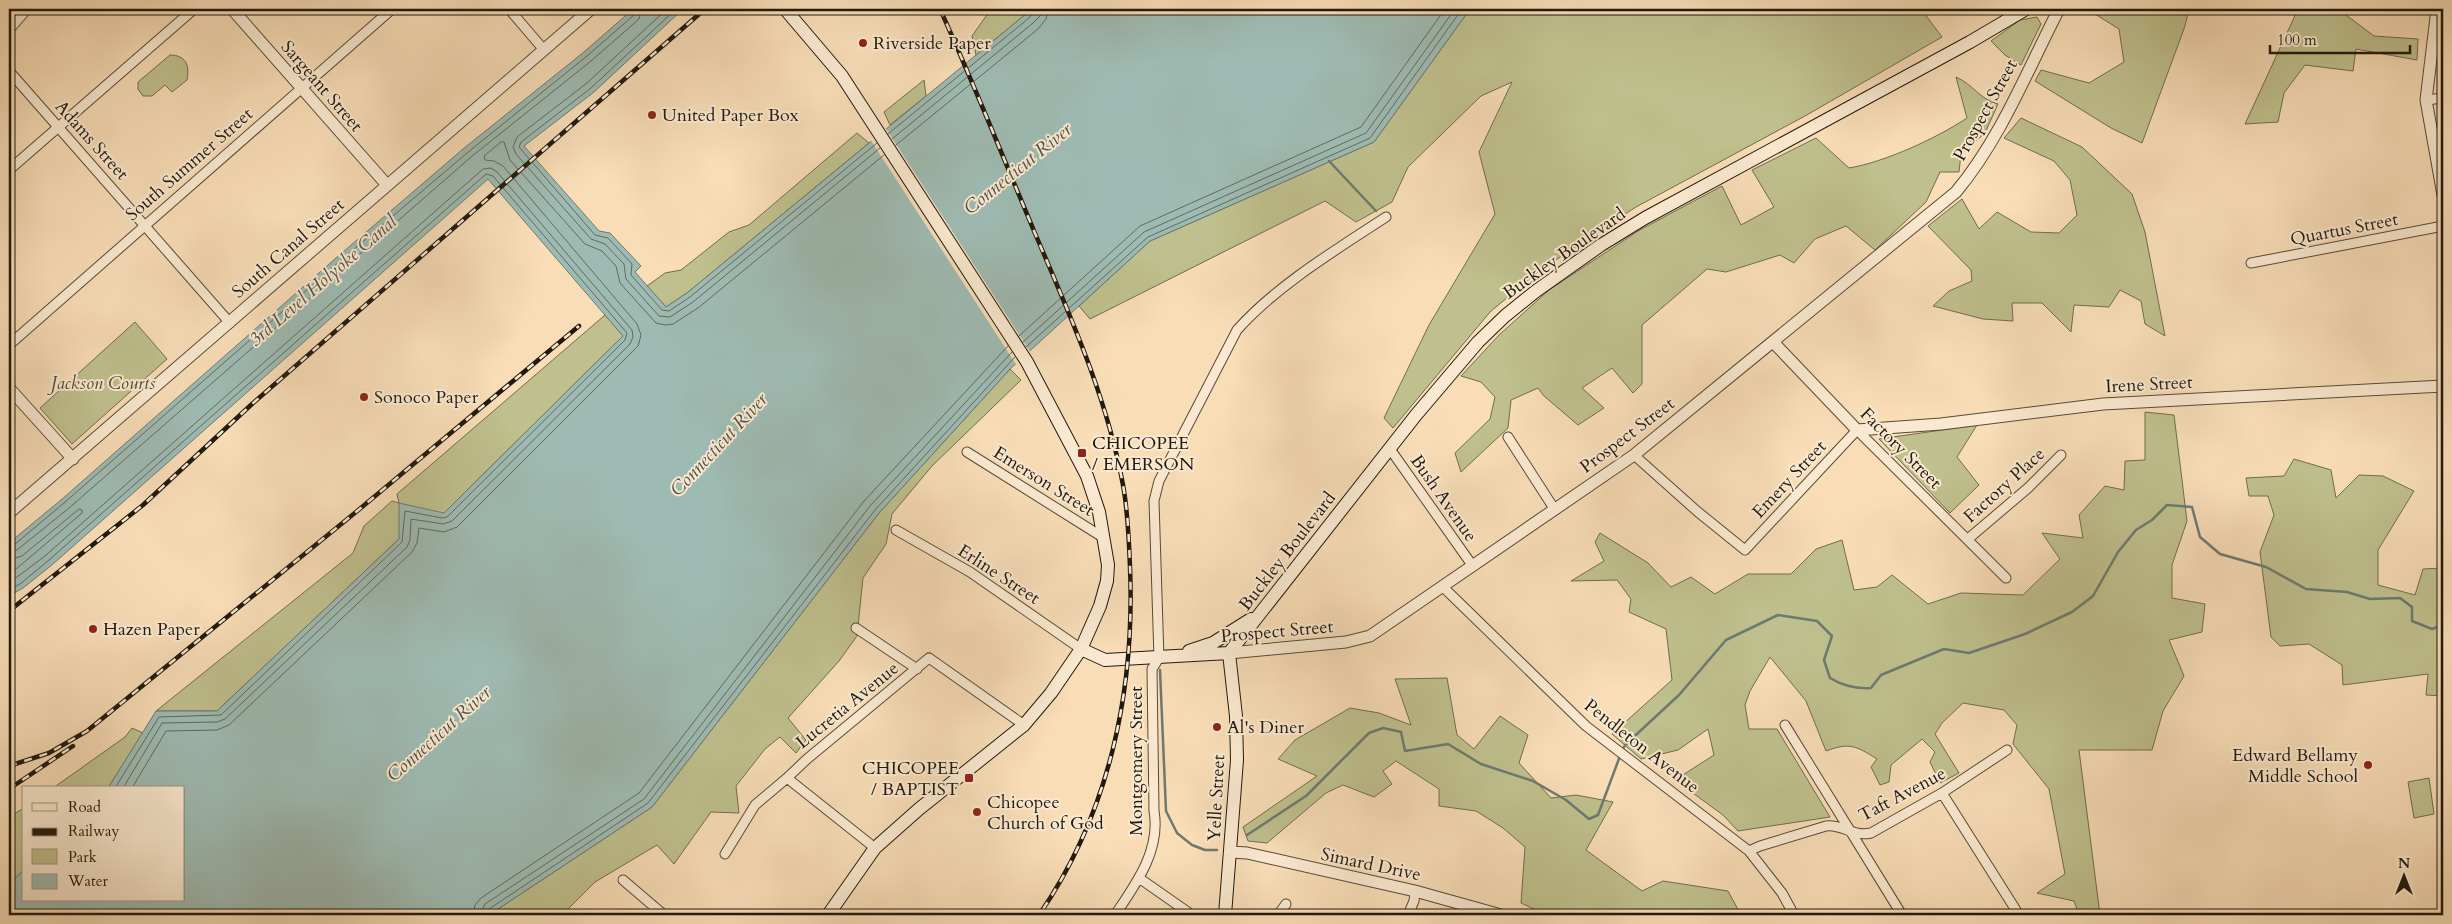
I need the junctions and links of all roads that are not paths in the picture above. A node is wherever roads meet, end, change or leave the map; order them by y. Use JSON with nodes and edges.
{"nodes":[{"id":1,"x":26,"y":9,"type":"edge"},
{"id":2,"x":194,"y":9,"type":"edge"},
{"id":3,"x":232,"y":9,"type":"edge"},
{"id":4,"x":392,"y":9,"type":"edge"},
{"id":5,"x":509,"y":9,"type":"edge"},
{"id":6,"x":591,"y":9,"type":"edge"},
{"id":7,"x":785,"y":9,"type":"edge"},
{"id":8,"x":2026,"y":9,"type":"edge"},
{"id":9,"x":2059,"y":9,"type":"edge"},
{"id":10,"x":2437,"y":9,"type":"edge"},
{"id":11,"x":9,"y":30,"type":"edge"},
{"id":12,"x":544,"y":50,"type":"junction"},
{"id":13,"x":9,"y":70,"type":"edge"},
{"id":14,"x":301,"y":88,"type":"junction"},
{"id":15,"x":2443,"y":98,"type":"edge"},
{"id":16,"x":2426,"y":100,"type":"junction"},
{"id":17,"x":58,"y":126,"type":"junction"},
{"id":18,"x":9,"y":170,"type":"edge"},
{"id":19,"x":387,"y":185,"type":"junction"},
{"id":20,"x":2443,"y":195,"type":"edge"},
{"id":21,"x":1386,"y":217,"type":"dead end"},
{"id":22,"x":144,"y":224,"type":"junction"},
{"id":23,"x":2443,"y":226,"type":"edge"},
{"id":24,"x":2251,"y":263,"type":"dead end"},
{"id":25,"x":230,"y":323,"type":"junction"},
{"id":26,"x":1773,"y":342,"type":"junction"},
{"id":27,"x":9,"y":345,"type":"edge"},
{"id":28,"x":2443,"y":386,"type":"edge"},
{"id":29,"x":9,"y":388,"type":"edge"},
{"id":30,"x":1857,"y":430,"type":"junction"},
{"id":31,"x":1508,"y":437,"type":"dead end"},
{"id":32,"x":1390,"y":448,"type":"junction"},
{"id":33,"x":967,"y":452,"type":"dead end"},
{"id":34,"x":2061,"y":454,"type":"dead end"},
{"id":35,"x":1634,"y":455,"type":"junction"},
{"id":36,"x":72,"y":459,"type":"junction"},
{"id":37,"x":1555,"y":510,"type":"junction"},
{"id":38,"x":9,"y":513,"type":"edge"},
{"id":39,"x":896,"y":530,"type":"dead end"},
{"id":40,"x":1104,"y":538,"type":"junction"},
{"id":41,"x":1968,"y":539,"type":"junction"},
{"id":42,"x":1472,"y":565,"type":"junction"},
{"id":43,"x":2006,"y":578,"type":"dead end"},
{"id":44,"x":1442,"y":586,"type":"junction"},
{"id":45,"x":1263,"y":610,"type":"junction"},
{"id":46,"x":856,"y":628,"type":"dead end"},
{"id":47,"x":1081,"y":649,"type":"junction"},
{"id":48,"x":1229,"y":653,"type":"junction"},
{"id":49,"x":1173,"y":657,"type":"junction"},
{"id":50,"x":1159,"y":658,"type":"junction"},
{"id":51,"x":917,"y":669,"type":"junction"},
{"id":52,"x":1024,"y":725,"type":"junction"},
{"id":53,"x":1785,"y":725,"type":"dead end"},
{"id":54,"x":2007,"y":750,"type":"dead end"},
{"id":55,"x":787,"y":778,"type":"junction"},
{"id":56,"x":1942,"y":793,"type":"junction"},
{"id":57,"x":1850,"y":832,"type":"junction"},
{"id":58,"x":875,"y":848,"type":"junction"},
{"id":59,"x":1749,"y":851,"type":"junction"},
{"id":60,"x":1231,"y":852,"type":"junction"},
{"id":61,"x":725,"y":854,"type":"dead end"},
{"id":62,"x":1140,"y":878,"type":"junction"},
{"id":63,"x":623,"y":880,"type":"dead end"},
{"id":64,"x":1415,"y":891,"type":"junction"},
{"id":65,"x":1286,"y":904,"type":"dead end"},
{"id":66,"x":653,"y":907,"type":"junction"},
{"id":67,"x":646,"y":915,"type":"edge"},
{"id":68,"x":664,"y":915,"type":"edge"},
{"id":69,"x":828,"y":915,"type":"edge"},
{"id":70,"x":1115,"y":915,"type":"edge"},
{"id":71,"x":1192,"y":915,"type":"edge"},
{"id":72,"x":1225,"y":915,"type":"edge"},
{"id":73,"x":1278,"y":915,"type":"edge"},
{"id":74,"x":1408,"y":915,"type":"edge"},
{"id":75,"x":1501,"y":915,"type":"edge"},
{"id":76,"x":1794,"y":915,"type":"edge"},
{"id":77,"x":1902,"y":915,"type":"edge"},
{"id":78,"x":2019,"y":915,"type":"edge"}],
"edges":[{"from":1,"to":11,"type":"street"},
{"from":2,"to":17,"type":"street"},
{"from":3,"to":14,"type":"street","name":"Sargeant Street"},
{"from":4,"to":14,"type":"street","name":"South Summer Street"},
{"from":5,"to":12,"type":"street"},
{"from":6,"to":12,"type":"street","name":"South Canal Street"},
{"from":7,"to":40,"type":"main road"},
{"from":8,"to":32,"type":"main road","name":"Buckley Boulevard"},
{"from":9,"to":26,"type":"street","name":"Prospect Street"},
{"from":10,"to":16,"type":"street"},
{"from":12,"to":19,"type":"street","name":"South Canal Street"},
{"from":13,"to":17,"type":"street","name":"Adams Street"},
{"from":14,"to":19,"type":"street","name":"Sargeant Street"},
{"from":14,"to":22,"type":"street","name":"South Summer Street"},
{"from":15,"to":16,"type":"street"},
{"from":16,"to":20,"type":"street"},
{"from":17,"to":18,"type":"street"},
{"from":17,"to":22,"type":"street","name":"Adams Street"},
{"from":19,"to":25,"type":"street","name":"South Canal Street"},
{"from":21,"to":50,"type":"street","name":"Montgomery Street"},
{"from":22,"to":25,"type":"street","name":"Adams Street"},
{"from":22,"to":27,"type":"street","name":"South Summer Street"},
{"from":23,"to":24,"type":"street","name":"Quartus Street"},
{"from":25,"to":36,"type":"street","name":"South Canal Street"},
{"from":26,"to":30,"type":"street","name":"Factory Street"},
{"from":26,"to":35,"type":"street","name":"Prospect Street"},
{"from":28,"to":30,"type":"street","name":"Irene Street"},
{"from":29,"to":36,"type":"street"},
{"from":30,"to":35,"type":"street","name":"Emery Street"},
{"from":30,"to":41,"type":"street","name":"Factory Street"},
{"from":31,"to":37,"type":"street"},
{"from":32,"to":42,"type":"street","name":"Bush Avenue"},
{"from":32,"to":45,"type":"main road","name":"Buckley Boulevard"},
{"from":33,"to":40,"type":"street","name":"Emerson Street"},
{"from":34,"to":41,"type":"street","name":"Factory Place"},
{"from":35,"to":37,"type":"street","name":"Prospect Street"},
{"from":36,"to":38,"type":"street","name":"South Canal Street"},
{"from":37,"to":42,"type":"street","name":"Prospect Street"},
{"from":39,"to":47,"type":"street","name":"Erline Street"},
{"from":40,"to":47,"type":"main road"},
{"from":41,"to":43,"type":"street","name":"Factory Street"},
{"from":42,"to":44,"type":"street","name":"Prospect Street"},
{"from":44,"to":48,"type":"street","name":"Prospect Street"},
{"from":44,"to":59,"type":"street","name":"Pendleton Avenue"},
{"from":45,"to":48,"type":"main road","name":"Buckley Boulevard"},
{"from":45,"to":49,"type":"main road"},
{"from":46,"to":51,"type":"street"},
{"from":47,"to":50,"type":"main road","name":"Prospect Street"},
{"from":47,"to":52,"type":"main road"},
{"from":48,"to":49,"type":"main road","name":"Prospect Street"},
{"from":48,"to":60,"type":"main road","name":"Yelle Street"},
{"from":49,"to":50,"type":"main road","name":"Prospect Street"},
{"from":50,"to":62,"type":"street","name":"Montgomery Street"},
{"from":51,"to":52,"type":"street","name":"Lucretia Avenue"},
{"from":51,"to":55,"type":"street","name":"Lucretia Avenue"},
{"from":52,"to":58,"type":"main road"},
{"from":53,"to":57,"type":"street"},
{"from":54,"to":56,"type":"street","name":"Taft Avenue"},
{"from":55,"to":58,"type":"street"},
{"from":55,"to":61,"type":"street","name":"Lucretia Avenue"},
{"from":56,"to":57,"type":"street","name":"Taft Avenue"},
{"from":56,"to":78,"type":"street"},
{"from":57,"to":59,"type":"street","name":"Taft Avenue"},
{"from":57,"to":77,"type":"street"},
{"from":58,"to":69,"type":"main road"},
{"from":59,"to":76,"type":"street","name":"Pendleton Avenue"},
{"from":60,"to":64,"type":"street","name":"Simard Drive"},
{"from":60,"to":72,"type":"main road","name":"Yelle Street"},
{"from":62,"to":70,"type":"street","name":"Montgomery Street"},
{"from":62,"to":71,"type":"street"},
{"from":63,"to":66,"type":"street"},
{"from":64,"to":74,"type":"street"},
{"from":64,"to":75,"type":"street","name":"Simard Drive"},
{"from":65,"to":73,"type":"street"},
{"from":66,"to":67,"type":"street"},
{"from":66,"to":68,"type":"street"}]}
